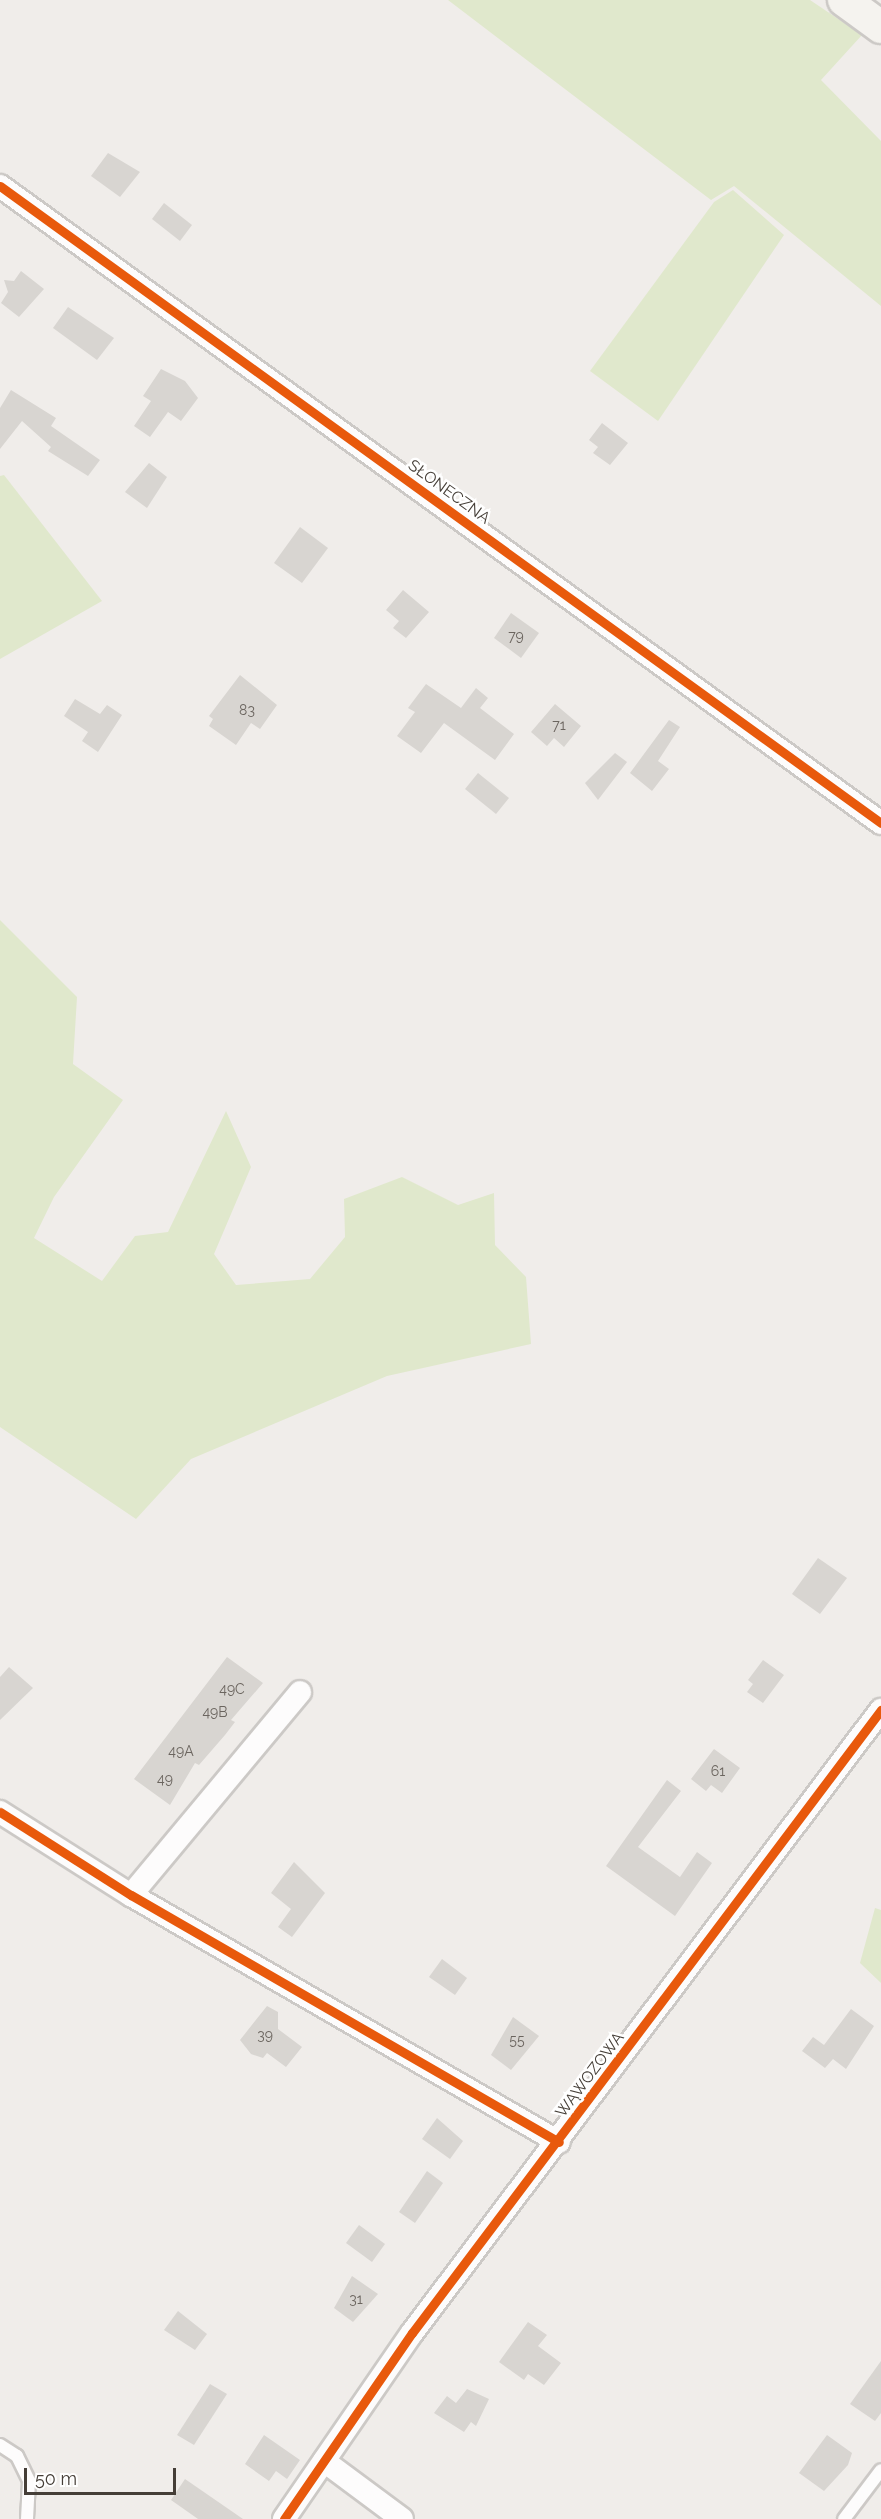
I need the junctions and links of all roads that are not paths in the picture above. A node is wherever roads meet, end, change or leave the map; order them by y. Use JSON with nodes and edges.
{"nodes":[{"id":1,"x":844,"y":0,"type":"edge"},
{"id":2,"x":881,"y":27,"type":"edge"},
{"id":3,"x":0,"y":186,"type":"edge"},
{"id":4,"x":881,"y":823,"type":"edge"},
{"id":5,"x":300,"y":1692,"type":"dead end"},
{"id":6,"x":881,"y":1710,"type":"edge"},
{"id":7,"x":0,"y":1812,"type":"edge"},
{"id":8,"x":131,"y":1895,"type":"junction"},
{"id":9,"x":559,"y":2142,"type":"junction"},
{"id":10,"x":0,"y":2445,"type":"edge"},
{"id":11,"x":324,"y":2461,"type":"junction"},
{"id":12,"x":881,"y":2470,"type":"edge"},
{"id":13,"x":27,"y":2519,"type":"edge"},
{"id":14,"x":284,"y":2519,"type":"edge"},
{"id":15,"x":402,"y":2519,"type":"edge"},
{"id":16,"x":844,"y":2519,"type":"edge"}],
"edges":[{"from":1,"to":2,"type":"street"},
{"from":3,"to":4,"type":"street","name":"SŁONECZNA"},
{"from":5,"to":8,"type":"street"},
{"from":6,"to":9,"type":"street","name":"WĄWOZOWA"},
{"from":7,"to":8,"type":"street"},
{"from":8,"to":9,"type":"street"},
{"from":9,"to":11,"type":"street","name":"WĄWOZOWA"},
{"from":10,"to":13,"type":"lane"},
{"from":11,"to":14,"type":"street","name":"WĄWOZOWA"},
{"from":11,"to":15,"type":"street"},
{"from":12,"to":16,"type":"lane"}]}
